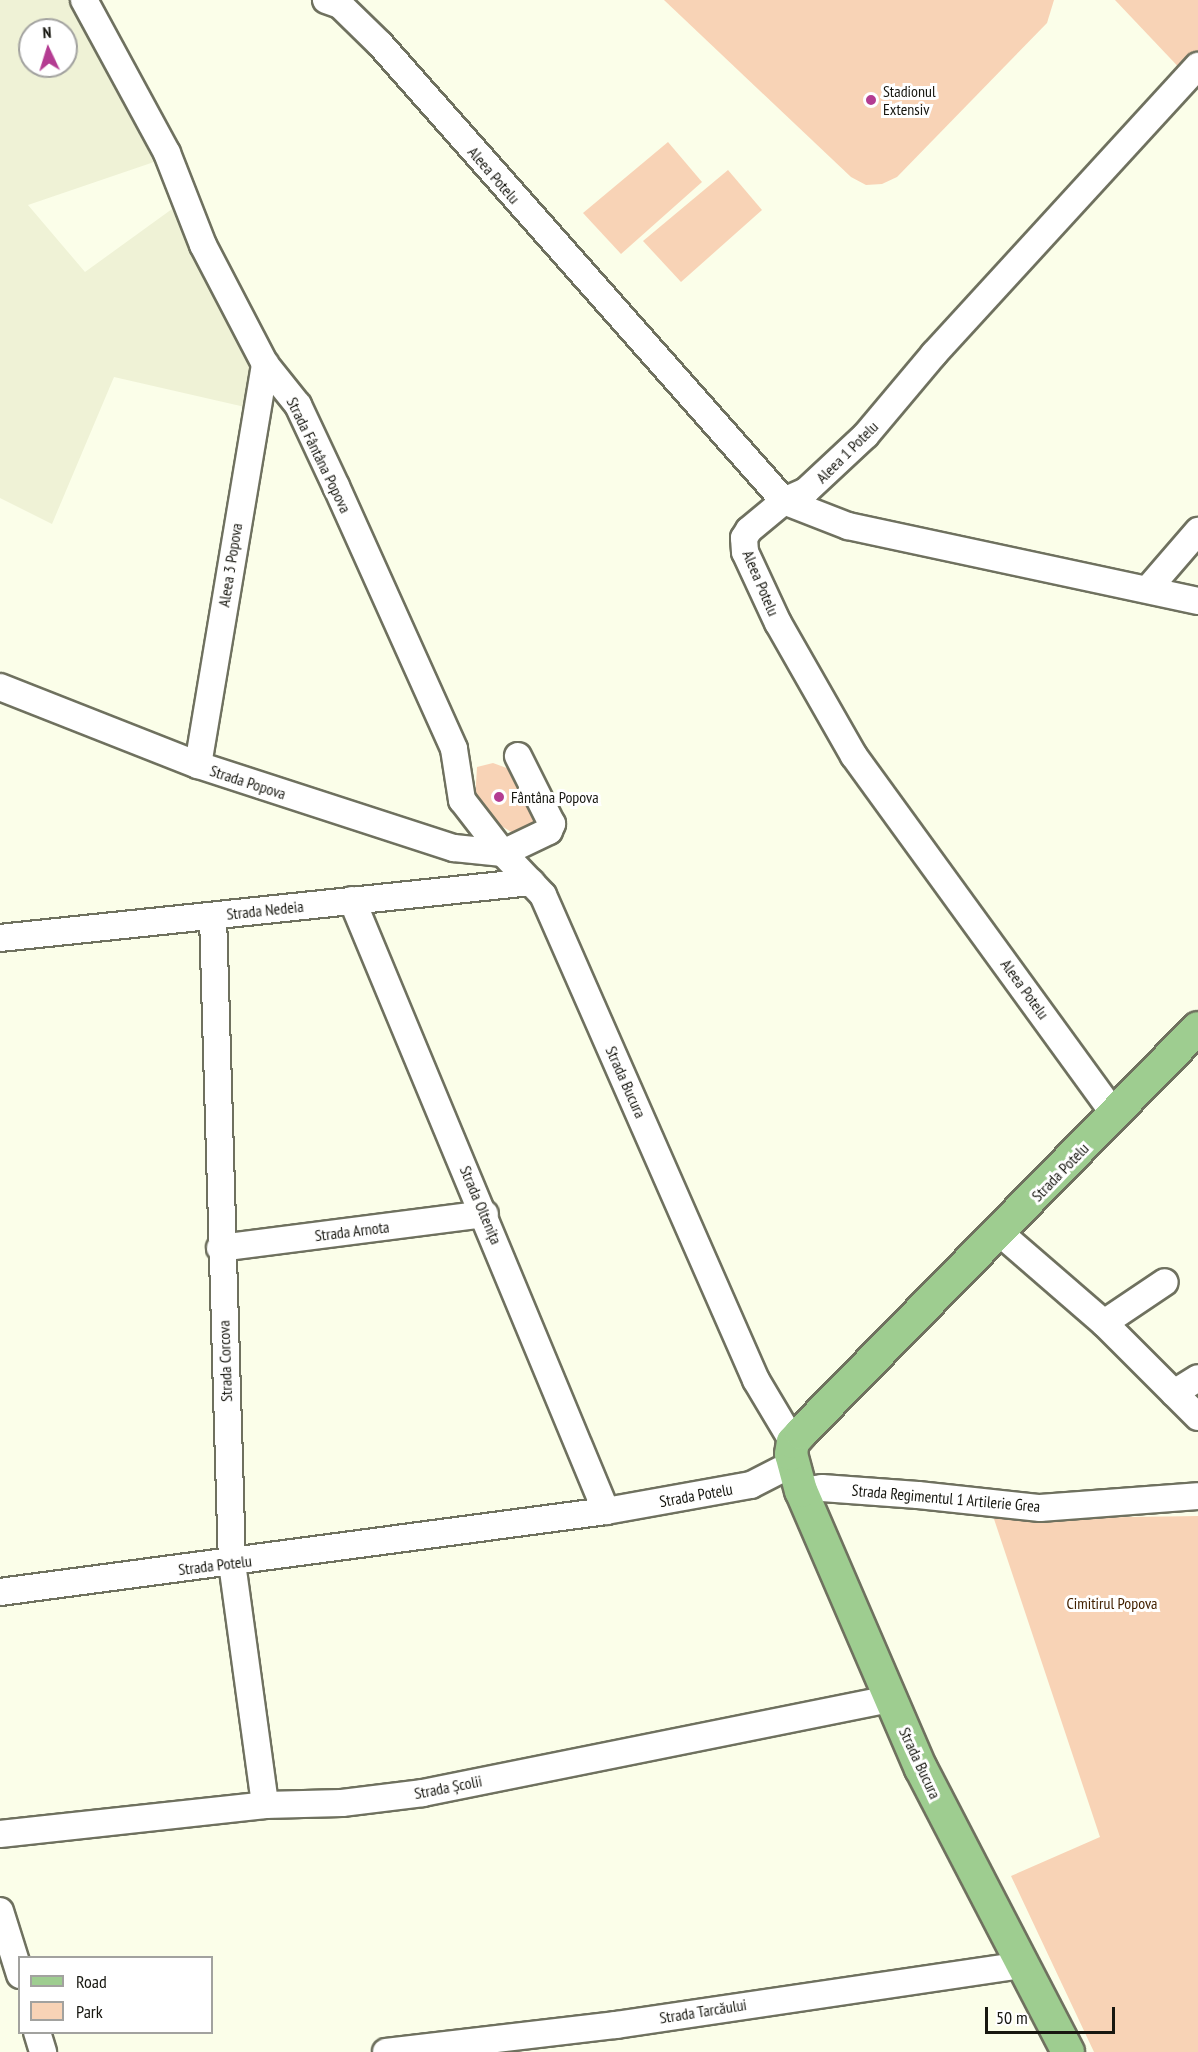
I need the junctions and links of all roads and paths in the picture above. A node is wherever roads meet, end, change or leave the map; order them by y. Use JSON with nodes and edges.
{"nodes":[{"id":1,"x":84,"y":0,"type":"edge"},
{"id":2,"x":326,"y":0,"type":"edge"},
{"id":3,"x":1192,"y":71,"type":"edge"},
{"id":4,"x":265,"y":364,"type":"junction"},
{"id":5,"x":784,"y":501,"type":"junction"},
{"id":6,"x":1198,"y":531,"type":"edge"},
{"id":7,"x":1149,"y":589,"type":"junction"},
{"id":8,"x":1198,"y":601,"type":"edge"},
{"id":9,"x":0,"y":687,"type":"edge"},
{"id":10,"x":518,"y":756,"type":"dead end"},
{"id":11,"x":198,"y":765,"type":"junction"},
{"id":12,"x":503,"y":853,"type":"junction"},
{"id":13,"x":531,"y":882,"type":"junction"},
{"id":14,"x":352,"y":900,"type":"junction"},
{"id":15,"x":213,"y":916,"type":"junction"},
{"id":16,"x":0,"y":938,"type":"edge"},
{"id":17,"x":1198,"y":1028,"type":"edge"},
{"id":18,"x":1115,"y":1115,"type":"junction"},
{"id":19,"x":485,"y":1214,"type":"junction"},
{"id":20,"x":1000,"y":1233,"type":"junction"},
{"id":21,"x":220,"y":1248,"type":"junction"},
{"id":22,"x":1165,"y":1282,"type":"dead end"},
{"id":23,"x":1104,"y":1323,"type":"junction"},
{"id":24,"x":1198,"y":1378,"type":"edge"},
{"id":25,"x":1174,"y":1393,"type":"junction"},
{"id":26,"x":1198,"y":1417,"type":"edge"},
{"id":27,"x":795,"y":1466,"type":"junction"},
{"id":28,"x":1198,"y":1496,"type":"edge"},
{"id":29,"x":606,"y":1511,"type":"junction"},
{"id":30,"x":232,"y":1563,"type":"junction"},
{"id":31,"x":0,"y":1592,"type":"edge"},
{"id":32,"x":891,"y":1699,"type":"junction"},
{"id":33,"x":265,"y":1805,"type":"junction"},
{"id":34,"x":0,"y":1834,"type":"edge"},
{"id":35,"x":0,"y":1911,"type":"edge"},
{"id":36,"x":1020,"y":1965,"type":"junction"},
{"id":37,"x":18,"y":1969,"type":"edge"},
{"id":38,"x":38,"y":2034,"type":"edge"},
{"id":39,"x":43,"y":2052,"type":"edge"},
{"id":40,"x":386,"y":2052,"type":"edge"},
{"id":41,"x":1068,"y":2052,"type":"edge"}],
"edges":[{"from":1,"to":4,"type":"street","name":"Strada Fântâna Popova"},
{"from":2,"to":5,"type":"street","name":"Aleea Potelu"},
{"from":3,"to":5,"type":"street","name":"Aleea 1 Potelu"},
{"from":4,"to":11,"type":"street","name":"Aleea 3 Popova"},
{"from":4,"to":12,"type":"street","name":"Strada Fântâna Popova"},
{"from":5,"to":7,"type":"street"},
{"from":5,"to":18,"type":"street","name":"Aleea Potelu"},
{"from":6,"to":7,"type":"street"},
{"from":7,"to":8,"type":"street"},
{"from":9,"to":11,"type":"street","name":"Strada Popova"},
{"from":10,"to":12,"type":"street"},
{"from":11,"to":12,"type":"street","name":"Strada Popova"},
{"from":12,"to":13,"type":"street","name":"Strada Bucura"},
{"from":13,"to":14,"type":"street","name":"Strada Nedeia"},
{"from":13,"to":27,"type":"street","name":"Strada Bucura"},
{"from":14,"to":15,"type":"street","name":"Strada Nedeia"},
{"from":14,"to":19,"type":"street","name":"Strada Oltenița"},
{"from":15,"to":16,"type":"street","name":"Strada Nedeia"},
{"from":15,"to":21,"type":"street","name":"Strada Corcova"},
{"from":17,"to":18,"type":"main road","name":"Strada Potelu"},
{"from":18,"to":20,"type":"main road","name":"Strada Potelu"},
{"from":19,"to":21,"type":"street","name":"Strada Arnota"},
{"from":19,"to":29,"type":"street","name":"Strada Oltenița"},
{"from":20,"to":23,"type":"street"},
{"from":20,"to":27,"type":"main road","name":"Strada Potelu"},
{"from":21,"to":30,"type":"street","name":"Strada Corcova"},
{"from":22,"to":23,"type":"street"},
{"from":23,"to":25,"type":"street"},
{"from":24,"to":25,"type":"street"},
{"from":25,"to":26,"type":"street"},
{"from":27,"to":28,"type":"street","name":"Strada Regimentul 1 Artilerie Grea"},
{"from":27,"to":29,"type":"street","name":"Strada Potelu"},
{"from":27,"to":32,"type":"main road","name":"Strada Bucura"},
{"from":29,"to":30,"type":"street","name":"Strada Potelu"},
{"from":30,"to":31,"type":"street","name":"Strada Potelu"},
{"from":30,"to":33,"type":"street","name":"Strada Corcova"},
{"from":32,"to":33,"type":"street","name":"Strada Școlii"},
{"from":32,"to":36,"type":"main road","name":"Strada Bucura"},
{"from":33,"to":34,"type":"street","name":"Strada Școlii"},
{"from":35,"to":37,"type":"street"},
{"from":36,"to":40,"type":"street","name":"Strada Tarcăului"},
{"from":36,"to":41,"type":"main road","name":"Strada Bucura"},
{"from":38,"to":39,"type":"street"}]}
